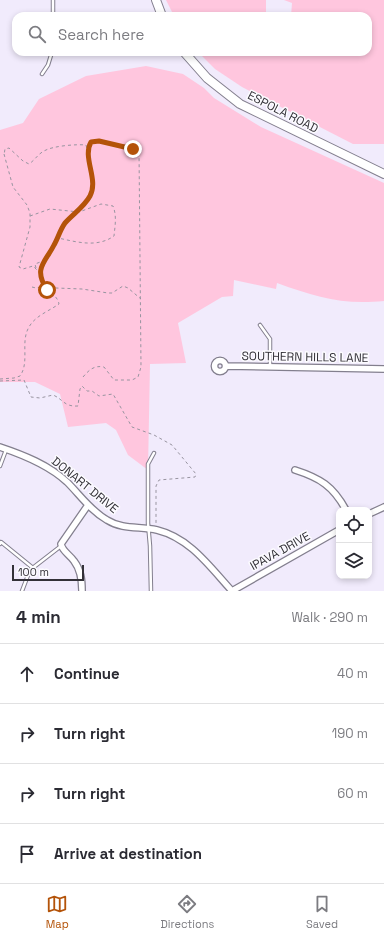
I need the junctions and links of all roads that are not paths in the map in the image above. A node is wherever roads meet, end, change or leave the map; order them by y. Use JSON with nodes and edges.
{"nodes":[{"id":1,"x":53,"y":0,"type":"edge"},
{"id":2,"x":156,"y":0,"type":"edge"},
{"id":3,"x":53,"y":12,"type":"edge"},
{"id":4,"x":160,"y":12,"type":"edge"},
{"id":5,"x":51,"y":56,"type":"edge"},
{"id":6,"x":188,"y":56,"type":"edge"},
{"id":7,"x":42,"y":74,"type":"dead end"},
{"id":8,"x":384,"y":174,"type":"edge"},
{"id":9,"x":260,"y":324,"type":"dead end"},
{"id":10,"x":226,"y":366,"type":"dead end"},
{"id":11,"x":270,"y":367,"type":"junction"},
{"id":12,"x":384,"y":369,"type":"edge"},
{"id":13,"x":0,"y":447,"type":"edge"},
{"id":14,"x":7,"y":449,"type":"junction"},
{"id":15,"x":154,"y":453,"type":"dead end"},
{"id":16,"x":0,"y":466,"type":"edge"},
{"id":17,"x":295,"y":470,"type":"dead end"},
{"id":18,"x":88,"y":505,"type":"junction"},
{"id":19,"x":344,"y":507,"type":"edge"},
{"id":20,"x":384,"y":507,"type":"edge"},
{"id":21,"x":372,"y":513,"type":"edge"},
{"id":22,"x":148,"y":530,"type":"junction"},
{"id":23,"x":336,"y":532,"type":"edge"},
{"id":24,"x":0,"y":544,"type":"edge"},
{"id":25,"x":61,"y":545,"type":"junction"},
{"id":26,"x":33,"y":568,"type":"junction"},
{"id":27,"x":22,"y":591,"type":"edge"},
{"id":28,"x":82,"y":591,"type":"edge"},
{"id":29,"x":151,"y":591,"type":"edge"},
{"id":30,"x":232,"y":591,"type":"edge"}],
"edges":[{"from":1,"to":3,"type":"lane"},
{"from":2,"to":4,"type":"main road"},
{"from":5,"to":7,"type":"lane"},
{"from":6,"to":8,"type":"main road","name":"ESPOLA ROAD"},
{"from":9,"to":11,"type":"lane"},
{"from":10,"to":11,"type":"street","name":"SOUTHERN HILLS LANE"},
{"from":11,"to":12,"type":"street","name":"SOUTHERN HILLS LANE"},
{"from":13,"to":14,"type":"street","name":"DONART DRIVE"},
{"from":14,"to":16,"type":"lane"},
{"from":14,"to":18,"type":"street","name":"DONART DRIVE"},
{"from":15,"to":22,"type":"lane"},
{"from":17,"to":19,"type":"street"},
{"from":18,"to":22,"type":"street","name":"DONART DRIVE"},
{"from":18,"to":25,"type":"street"},
{"from":20,"to":21,"type":"street"},
{"from":22,"to":29,"type":"lane"},
{"from":22,"to":30,"type":"street","name":"DONART DRIVE"},
{"from":23,"to":30,"type":"street","name":"IPAVA DRIVE"},
{"from":24,"to":26,"type":"lane"},
{"from":25,"to":26,"type":"lane"},
{"from":25,"to":28,"type":"street"},
{"from":26,"to":27,"type":"lane"}]}
